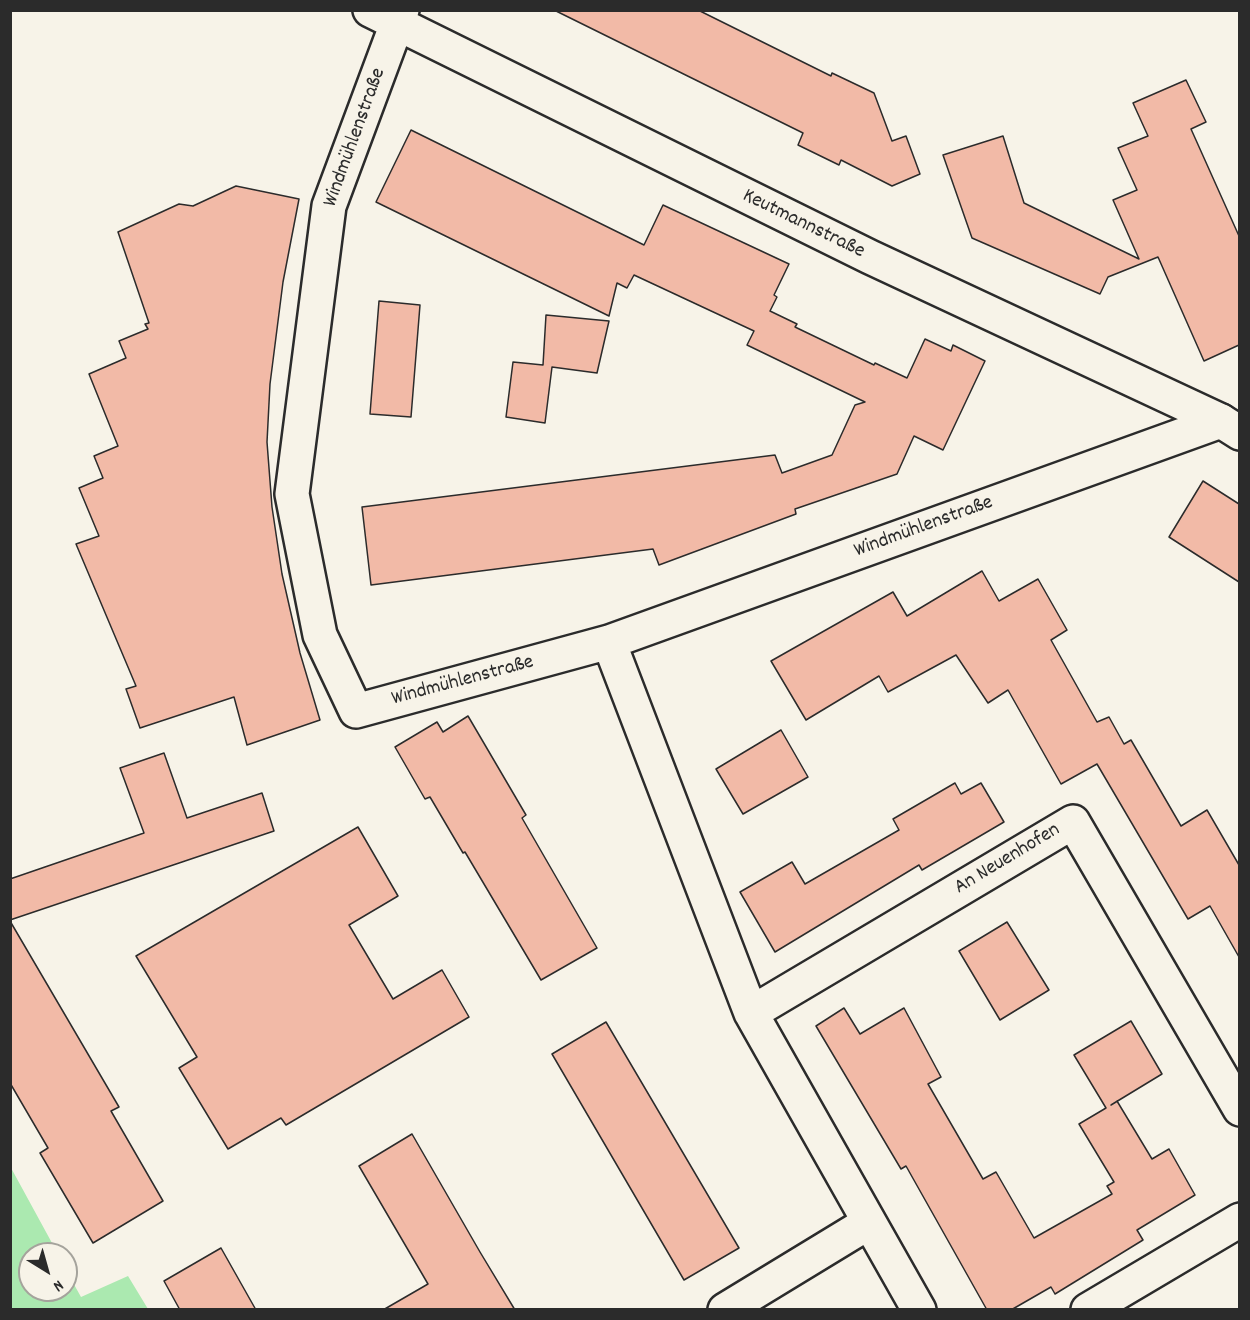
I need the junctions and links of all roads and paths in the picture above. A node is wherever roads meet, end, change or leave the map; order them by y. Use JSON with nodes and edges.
{"nodes":[{"id":1,"x":390,"y":15,"type":"edge"},
{"id":2,"x":1233,"y":422,"type":"edge"},
{"id":3,"x":609,"y":642,"type":"junction"},
{"id":4,"x":751,"y":1013,"type":"junction"},
{"id":5,"x":1239,"y":1109,"type":"edge"},
{"id":6,"x":1239,"y":1220,"type":"edge"},
{"id":7,"x":868,"y":1223,"type":"junction"},
{"id":8,"x":725,"y":1310,"type":"edge"},
{"id":9,"x":919,"y":1310,"type":"edge"},
{"id":10,"x":1088,"y":1310,"type":"edge"}],
"edges":[{"from":1,"to":2,"type":"street","name":"Keutmannstraße"},
{"from":1,"to":3,"type":"street","name":"Windmühlenstraße"},
{"from":2,"to":3,"type":"street","name":"Windmühlenstraße"},
{"from":3,"to":4,"type":"street"},
{"from":4,"to":5,"type":"street","name":"An Neuenhofen"},
{"from":4,"to":7,"type":"street"},
{"from":6,"to":10,"type":"street"},
{"from":7,"to":8,"type":"street"},
{"from":7,"to":9,"type":"street"}]}
